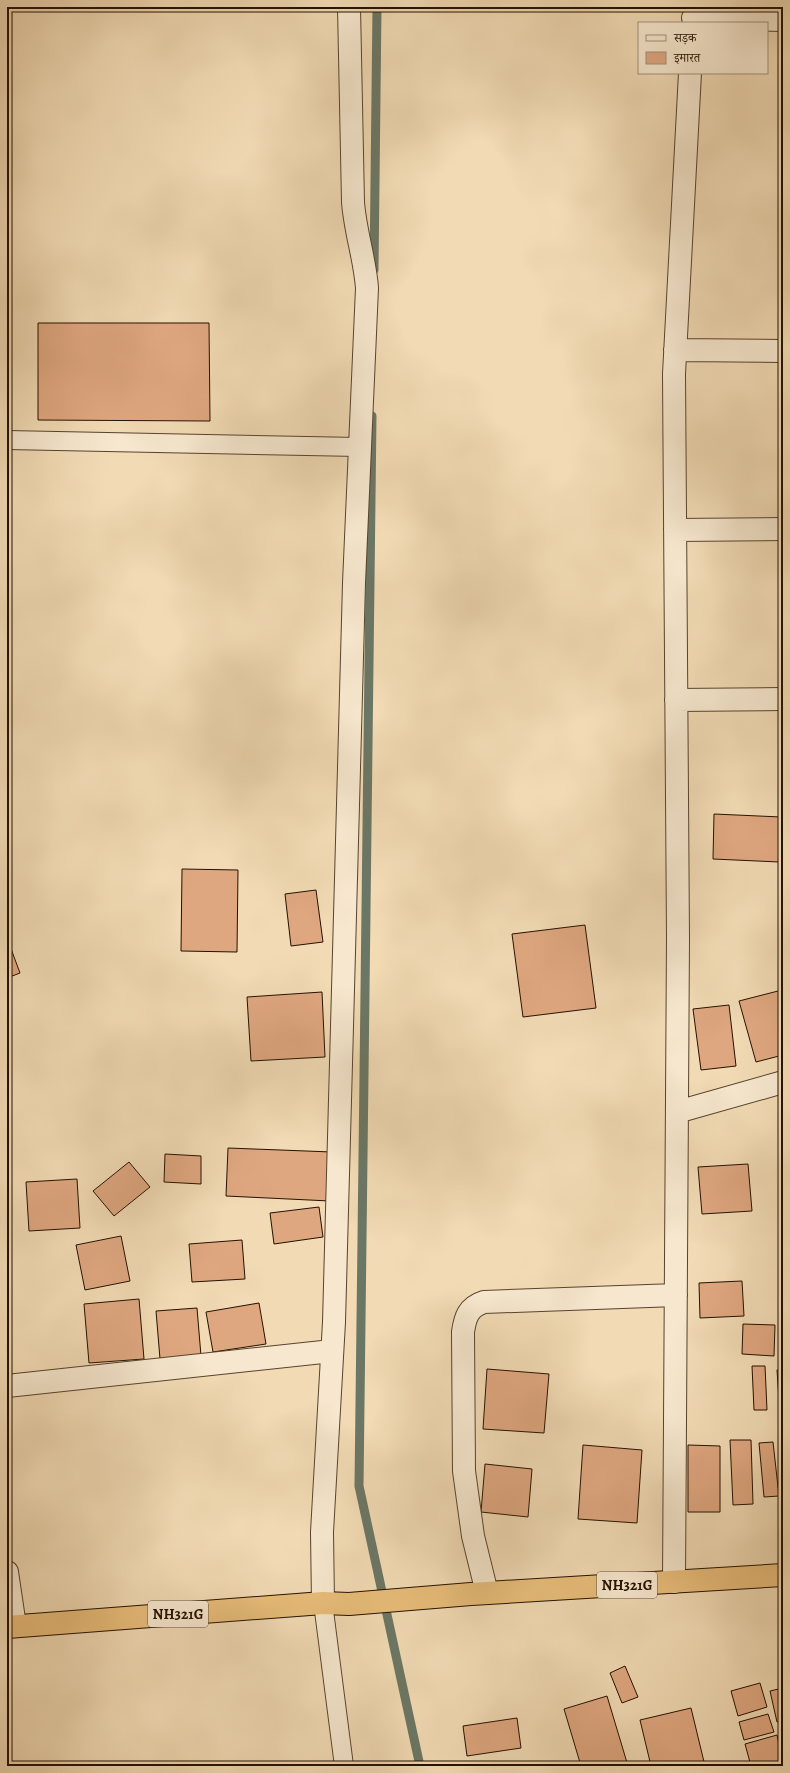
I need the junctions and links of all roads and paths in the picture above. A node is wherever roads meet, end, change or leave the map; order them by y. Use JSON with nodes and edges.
{"nodes":[{"id":1,"x":349,"y":7,"type":"edge"},
{"id":2,"x":694,"y":16,"type":"edge"},
{"id":3,"x":783,"y":20,"type":"edge"},
{"id":4,"x":690,"y":74,"type":"edge"},
{"id":5,"x":675,"y":350,"type":"junction"},
{"id":6,"x":783,"y":351,"type":"edge"},
{"id":7,"x":7,"y":440,"type":"edge"},
{"id":8,"x":359,"y":447,"type":"junction"},
{"id":9,"x":783,"y":529,"type":"edge"},
{"id":10,"x":675,"y":530,"type":"junction"},
{"id":11,"x":783,"y":699,"type":"edge"},
{"id":12,"x":676,"y":700,"type":"junction"},
{"id":13,"x":783,"y":1082,"type":"edge"},
{"id":14,"x":677,"y":1112,"type":"junction"},
{"id":15,"x":676,"y":1295,"type":"junction"},
{"id":16,"x":332,"y":1351,"type":"junction"},
{"id":17,"x":7,"y":1386,"type":"edge"},
{"id":18,"x":7,"y":1572,"type":"edge"},
{"id":19,"x":783,"y":1575,"type":"edge"},
{"id":20,"x":674,"y":1582,"type":"junction"},
{"id":21,"x":479,"y":1594,"type":"junction"},
{"id":22,"x":323,"y":1603,"type":"junction"},
{"id":23,"x":11,"y":1626,"type":"edge"},
{"id":24,"x":344,"y":1766,"type":"edge"}],
"edges":[{"from":1,"to":8,"type":"street"},
{"from":2,"to":3,"type":"street"},
{"from":4,"to":5,"type":"street"},
{"from":5,"to":6,"type":"street"},
{"from":5,"to":10,"type":"street"},
{"from":7,"to":8,"type":"lane"},
{"from":8,"to":16,"type":"street"},
{"from":9,"to":10,"type":"street"},
{"from":10,"to":12,"type":"street"},
{"from":11,"to":12,"type":"street"},
{"from":12,"to":14,"type":"street"},
{"from":13,"to":14,"type":"street"},
{"from":14,"to":15,"type":"street"},
{"from":15,"to":20,"type":"street"},
{"from":15,"to":21,"type":"street"},
{"from":16,"to":17,"type":"street"},
{"from":16,"to":22,"type":"street"},
{"from":18,"to":23,"type":"street"},
{"from":19,"to":20,"type":"highway","number":"NH321G"},
{"from":20,"to":21,"type":"highway","number":"NH321G"},
{"from":21,"to":22,"type":"highway","number":"NH321G"},
{"from":22,"to":23,"type":"highway","number":"NH321G"},
{"from":22,"to":24,"type":"lane"}]}
